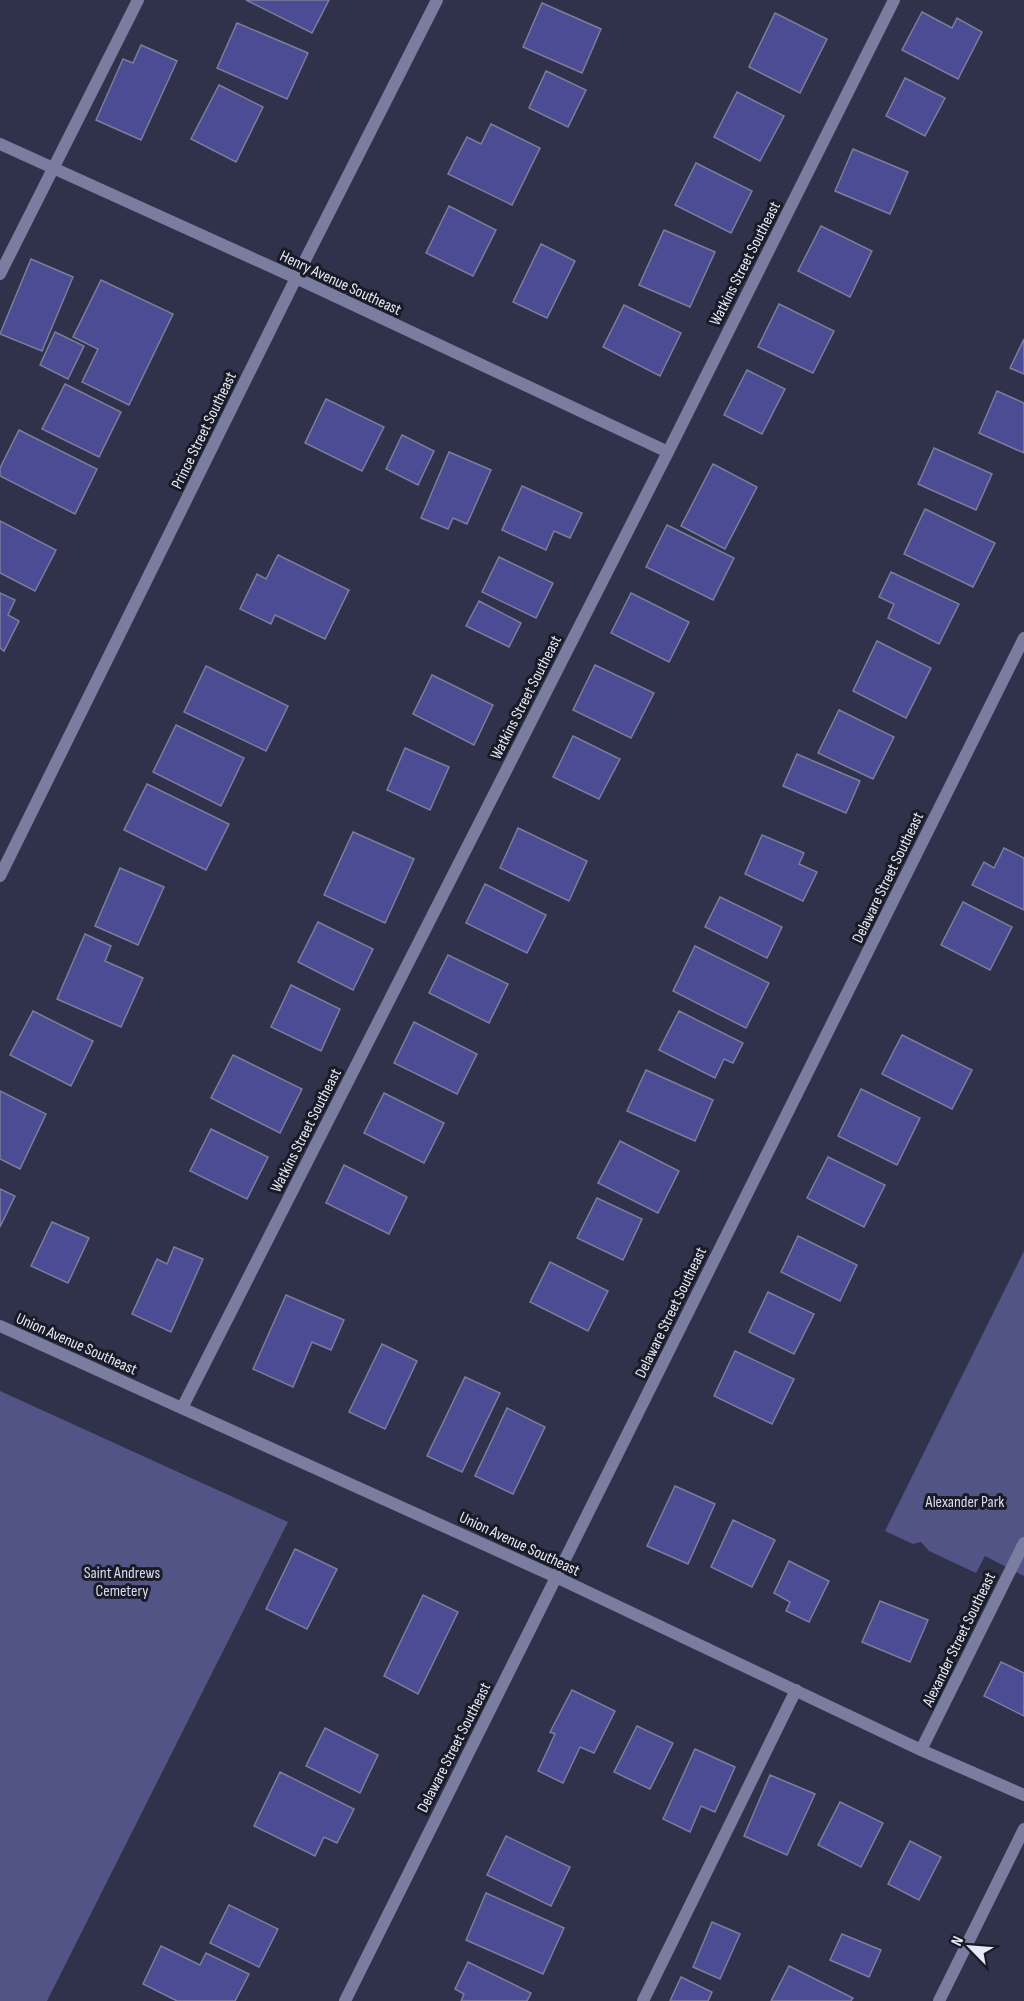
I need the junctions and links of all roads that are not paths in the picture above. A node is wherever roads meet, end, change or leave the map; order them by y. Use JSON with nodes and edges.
{"nodes":[{"id":1,"x":138,"y":0,"type":"edge"},
{"id":2,"x":437,"y":0,"type":"edge"},
{"id":3,"x":894,"y":0,"type":"edge"},
{"id":4,"x":0,"y":144,"type":"edge"},
{"id":5,"x":54,"y":169,"type":"junction"},
{"id":6,"x":0,"y":274,"type":"edge"},
{"id":7,"x":296,"y":278,"type":"junction"},
{"id":8,"x":668,"y":452,"type":"junction"},
{"id":9,"x":1024,"y":638,"type":"edge"},
{"id":10,"x":0,"y":876,"type":"edge"},
{"id":11,"x":0,"y":1326,"type":"edge"},
{"id":12,"x":182,"y":1408,"type":"junction"},
{"id":13,"x":1024,"y":1543,"type":"edge"},
{"id":14,"x":556,"y":1577,"type":"junction"},
{"id":15,"x":796,"y":1690,"type":"junction"},
{"id":16,"x":921,"y":1750,"type":"junction"},
{"id":17,"x":1024,"y":1796,"type":"edge"},
{"id":18,"x":1024,"y":1829,"type":"edge"},
{"id":19,"x":345,"y":2001,"type":"edge"},
{"id":20,"x":643,"y":2001,"type":"edge"},
{"id":21,"x":939,"y":2001,"type":"edge"}],
"edges":[{"from":1,"to":5,"type":"street"},
{"from":2,"to":7,"type":"street","name":"Prince Street Southeast"},
{"from":3,"to":8,"type":"street","name":"Watkins Street Southeast"},
{"from":4,"to":5,"type":"street","name":"Henry Avenue Southeast"},
{"from":5,"to":6,"type":"street"},
{"from":5,"to":7,"type":"street","name":"Henry Avenue Southeast"},
{"from":7,"to":8,"type":"street","name":"Henry Avenue Southeast"},
{"from":7,"to":10,"type":"street","name":"Prince Street Southeast"},
{"from":8,"to":12,"type":"street","name":"Watkins Street Southeast"},
{"from":9,"to":14,"type":"street","name":"Delaware Street Southeast"},
{"from":11,"to":12,"type":"street","name":"Union Avenue Southeast"},
{"from":12,"to":14,"type":"street","name":"Union Avenue Southeast"},
{"from":13,"to":16,"type":"street","name":"Alexander Street Southeast"},
{"from":14,"to":15,"type":"street","name":"Union Avenue Southeast"},
{"from":14,"to":19,"type":"street","name":"Delaware Street Southeast"},
{"from":15,"to":16,"type":"street","name":"Union Avenue Southeast"},
{"from":15,"to":20,"type":"street"},
{"from":16,"to":17,"type":"street","name":"Union Avenue Southeast"},
{"from":18,"to":21,"type":"street"}]}
